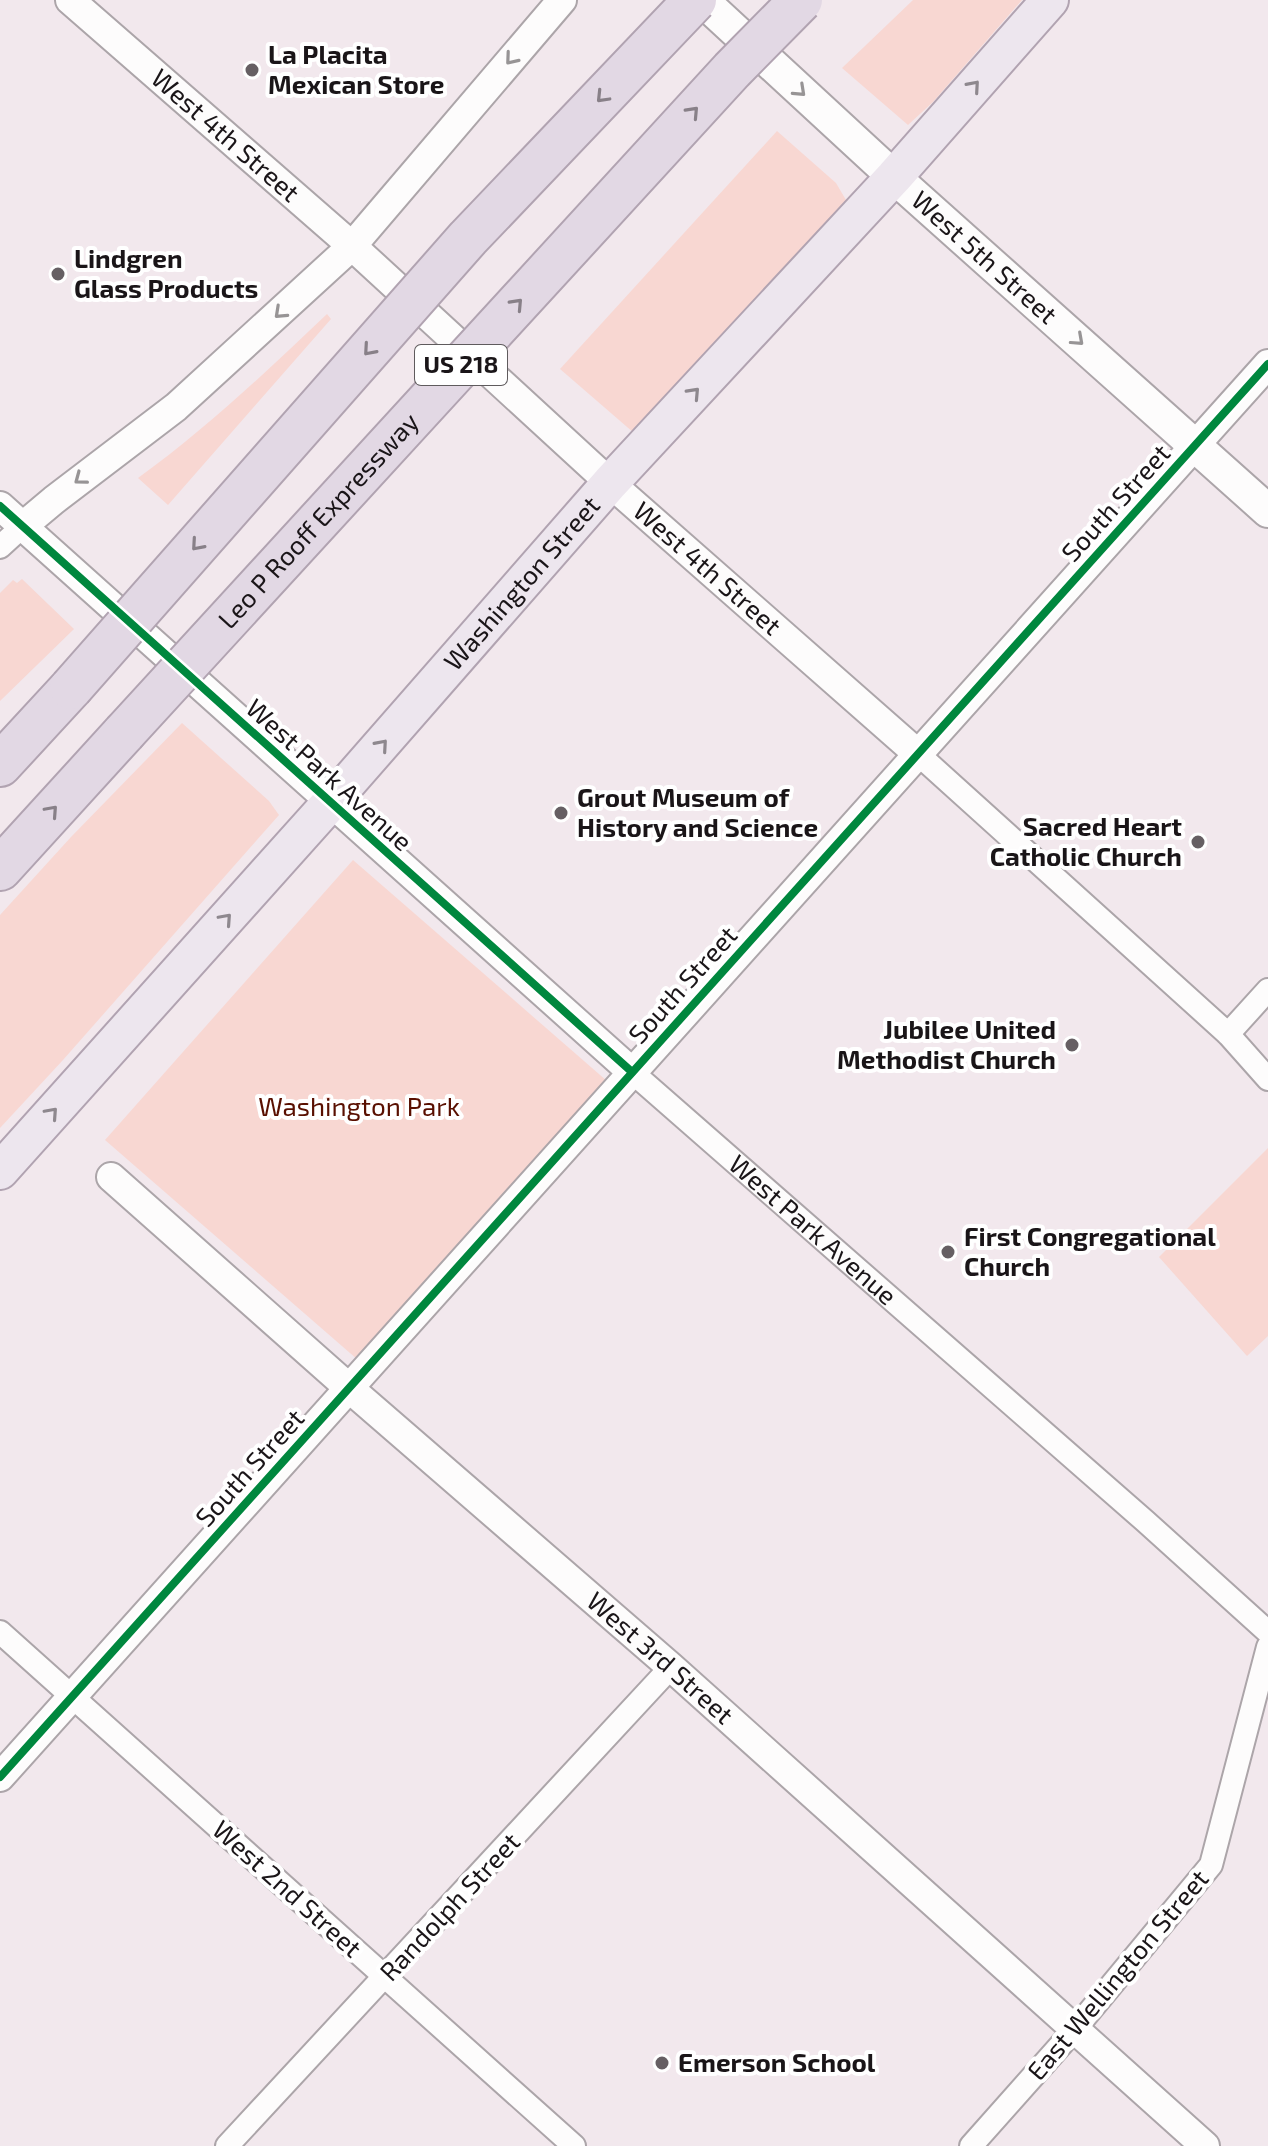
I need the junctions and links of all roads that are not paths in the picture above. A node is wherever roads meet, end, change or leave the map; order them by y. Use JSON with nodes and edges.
{"nodes":[{"id":1,"x":70,"y":0,"type":"edge"},
{"id":2,"x":562,"y":0,"type":"edge"},
{"id":3,"x":695,"y":0,"type":"edge"},
{"id":4,"x":702,"y":0,"type":"edge"},
{"id":5,"x":801,"y":0,"type":"edge"},
{"id":6,"x":1050,"y":0,"type":"edge"},
{"id":7,"x":894,"y":177,"type":"junction"},
{"id":8,"x":352,"y":246,"type":"junction"},
{"id":9,"x":1268,"y":364,"type":"edge"},
{"id":10,"x":1195,"y":445,"type":"junction"},
{"id":11,"x":610,"y":483,"type":"junction"},
{"id":12,"x":0,"y":506,"type":"edge"},
{"id":13,"x":1268,"y":511,"type":"edge"},
{"id":14,"x":23,"y":526,"type":"junction"},
{"id":15,"x":0,"y":547,"type":"edge"},
{"id":16,"x":71,"y":688,"type":"junction"},
{"id":17,"x":0,"y":748,"type":"edge"},
{"id":18,"x":918,"y":754,"type":"junction"},
{"id":19,"x":0,"y":765,"type":"edge"},
{"id":20,"x":330,"y":803,"type":"junction"},
{"id":21,"x":0,"y":869,"type":"edge"},
{"id":22,"x":1268,"y":990,"type":"edge"},
{"id":23,"x":1228,"y":1034,"type":"junction"},
{"id":24,"x":632,"y":1072,"type":"junction"},
{"id":25,"x":1268,"y":1079,"type":"edge"},
{"id":26,"x":0,"y":1171,"type":"edge"},
{"id":27,"x":111,"y":1177,"type":"dead end"},
{"id":28,"x":349,"y":1388,"type":"junction"},
{"id":29,"x":0,"y":1632,"type":"edge"},
{"id":30,"x":1268,"y":1632,"type":"edge"},
{"id":31,"x":1268,"y":1647,"type":"edge"},
{"id":32,"x":671,"y":1667,"type":"junction"},
{"id":33,"x":72,"y":1697,"type":"junction"},
{"id":34,"x":0,"y":1777,"type":"edge"},
{"id":35,"x":386,"y":1977,"type":"junction"},
{"id":36,"x":1075,"y":2029,"type":"junction"},
{"id":37,"x":227,"y":2146,"type":"edge"},
{"id":38,"x":574,"y":2146,"type":"edge"},
{"id":39,"x":971,"y":2146,"type":"edge"},
{"id":40,"x":1205,"y":2146,"type":"edge"}],
"edges":[{"from":1,"to":8,"type":"street","name":"West 4th Street"},
{"from":2,"to":8,"type":"street","one_way":true},
{"from":3,"to":16,"type":"highway","number":"US 218","one_way":true,"bridge":true},
{"from":4,"to":7,"type":"main road","name":"West 5th Street","one_way":true},
{"from":21,"to":5,"type":"highway","name":"Leo P Rooff Expressway","number":"US 218","one_way":true,"bridge":true},
{"from":7,"to":6,"type":"main road","name":"Washington Street","one_way":true},
{"from":7,"to":10,"type":"main road","name":"West 5th Street","one_way":true},
{"from":11,"to":7,"type":"main road","name":"Washington Street","one_way":true},
{"from":8,"to":11,"type":"street","name":"West 4th Street"},
{"from":8,"to":14,"type":"street","one_way":true},
{"from":9,"to":10,"type":"street","name":"South Street"},
{"from":10,"to":13,"type":"main road","name":"West 5th Street"},
{"from":10,"to":18,"type":"street","name":"South Street"},
{"from":11,"to":18,"type":"street","name":"West 4th Street"},
{"from":20,"to":11,"type":"main road","name":"Washington Street","one_way":true},
{"from":12,"to":14,"type":"street","name":"West Park Avenue"},
{"from":14,"to":15,"type":"street"},
{"from":14,"to":20,"type":"street","name":"West Park Avenue"},
{"from":16,"to":17,"type":"highway"},
{"from":16,"to":19,"type":"highway","number":"US 218"},
{"from":18,"to":23,"type":"street","name":"West 4th Street"},
{"from":18,"to":24,"type":"street","name":"South Street"},
{"from":20,"to":24,"type":"street","name":"West Park Avenue"},
{"from":26,"to":20,"type":"main road","name":"Washington Street","one_way":true},
{"from":22,"to":23,"type":"street"},
{"from":23,"to":25,"type":"street","name":"West 4th Street"},
{"from":24,"to":28,"type":"street","name":"South Street"},
{"from":24,"to":30,"type":"street","name":"West Park Avenue"},
{"from":27,"to":28,"type":"street","name":"West 3rd Street"},
{"from":28,"to":32,"type":"street","name":"West 3rd Street"},
{"from":28,"to":33,"type":"street","name":"South Street"},
{"from":29,"to":33,"type":"street","name":"West 2nd Street"},
{"from":31,"to":36,"type":"street","name":"East Wellington Street"},
{"from":32,"to":35,"type":"street","name":"Randolph Street"},
{"from":32,"to":36,"type":"street","name":"West 3rd Street"},
{"from":33,"to":34,"type":"street","name":"South Street"},
{"from":33,"to":35,"type":"street","name":"West 2nd Street"},
{"from":35,"to":37,"type":"street","name":"Randolph Street"},
{"from":35,"to":38,"type":"street","name":"West 2nd Street"},
{"from":36,"to":39,"type":"street","name":"East Wellington Street"},
{"from":36,"to":40,"type":"street","name":"West 3rd Street"}]}
